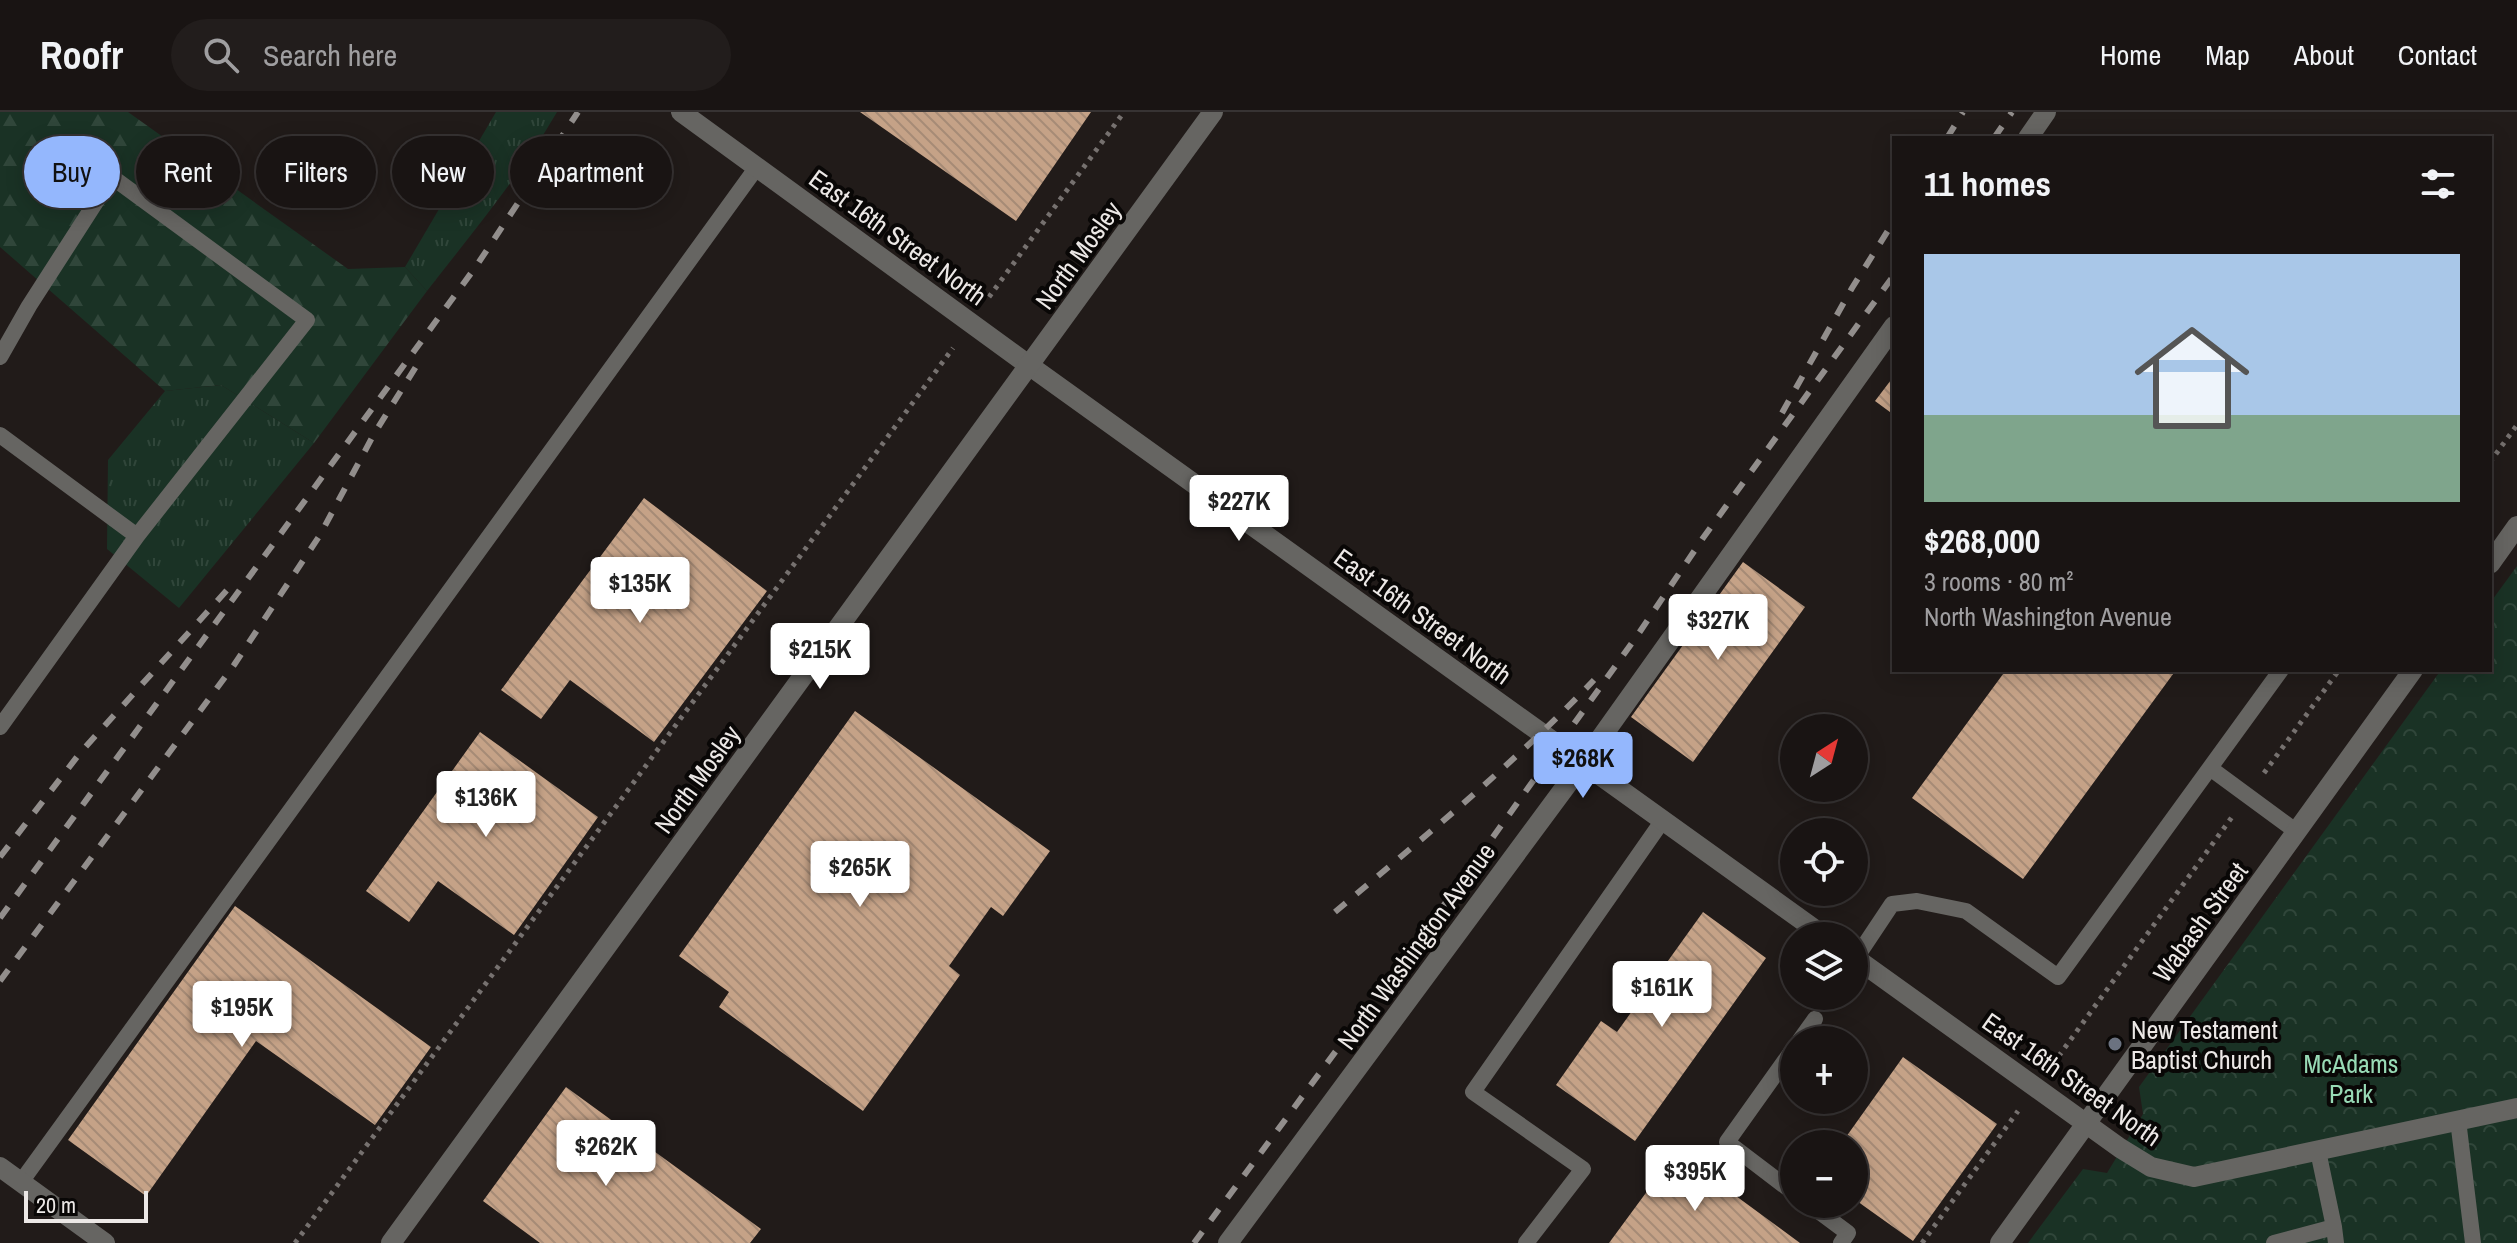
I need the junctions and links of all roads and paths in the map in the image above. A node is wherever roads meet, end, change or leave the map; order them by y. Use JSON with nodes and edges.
{"nodes":[{"id":1,"x":681,"y":112,"type":"edge"},
{"id":2,"x":1124,"y":112,"type":"edge"},
{"id":3,"x":1213,"y":112,"type":"edge"},
{"id":4,"x":2046,"y":112,"type":"edge"},
{"id":5,"x":2029,"y":136,"type":"edge"},
{"id":6,"x":757,"y":167,"type":"junction"},
{"id":7,"x":970,"y":323,"type":"junction"},
{"id":8,"x":1892,"y":329,"type":"edge"},
{"id":9,"x":0,"y":357,"type":"edge"},
{"id":10,"x":1030,"y":366,"type":"junction"},
{"id":11,"x":2517,"y":425,"type":"edge"},
{"id":12,"x":0,"y":435,"type":"edge"},
{"id":13,"x":2492,"y":459,"type":"edge"},
{"id":14,"x":2517,"y":526,"type":"edge"},
{"id":15,"x":137,"y":536,"type":"junction"},
{"id":16,"x":2492,"y":561,"type":"edge"},
{"id":17,"x":2280,"y":672,"type":"edge"},
{"id":18,"x":2338,"y":672,"type":"edge"},
{"id":19,"x":2412,"y":672,"type":"edge"},
{"id":20,"x":0,"y":727,"type":"edge"},
{"id":21,"x":1583,"y":763,"type":"junction"},
{"id":22,"x":2210,"y":768,"type":"junction"},
{"id":23,"x":2248,"y":796,"type":"junction"},
{"id":24,"x":1663,"y":820,"type":"junction"},
{"id":25,"x":2297,"y":832,"type":"junction"},
{"id":26,"x":1805,"y":922,"type":"edge"},
{"id":27,"x":1868,"y":939,"type":"edge"},
{"id":28,"x":1868,"y":967,"type":"edge"},
{"id":29,"x":1815,"y":1019,"type":"dead end"},
{"id":30,"x":1810,"y":1026,"type":"edge"},
{"id":31,"x":1780,"y":1068,"type":"edge"},
{"id":32,"x":2036,"y":1088,"type":"junction"},
{"id":33,"x":2517,"y":1108,"type":"edge"},
{"id":34,"x":2458,"y":1120,"type":"junction"},
{"id":35,"x":2086,"y":1123,"type":"junction"},
{"id":36,"x":2318,"y":1151,"type":"junction"},
{"id":37,"x":0,"y":1167,"type":"edge"},
{"id":38,"x":21,"y":1182,"type":"junction"},
{"id":39,"x":1780,"y":1182,"type":"edge"},
{"id":40,"x":1828,"y":1218,"type":"edge"},
{"id":41,"x":2335,"y":1235,"type":"edge"},
{"id":42,"x":105,"y":1243,"type":"edge"},
{"id":43,"x":295,"y":1243,"type":"edge"},
{"id":44,"x":391,"y":1243,"type":"edge"},
{"id":45,"x":1228,"y":1243,"type":"edge"},
{"id":46,"x":1526,"y":1243,"type":"edge"},
{"id":47,"x":1841,"y":1243,"type":"edge"},
{"id":48,"x":1922,"y":1243,"type":"edge"},
{"id":49,"x":2000,"y":1243,"type":"edge"},
{"id":50,"x":2274,"y":1243,"type":"edge"},
{"id":51,"x":2473,"y":1243,"type":"edge"}],
"edges":[{"from":1,"to":6,"type":"street","name":"East 16th Street North"},
{"from":2,"to":7,"type":"path"},
{"from":3,"to":10,"type":"street","name":"North Mosley"},
{"from":4,"to":5,"type":"street"},
{"from":6,"to":7,"type":"street","name":"East 16th Street North"},
{"from":6,"to":38,"type":"lane"},
{"from":7,"to":10,"type":"street","name":"East 16th Street North"},
{"from":7,"to":43,"type":"path"},
{"from":8,"to":21,"type":"street","name":"North Washington Avenue"},
{"from":9,"to":15,"type":"lane"},
{"from":10,"to":21,"type":"street","name":"East 16th Street North"},
{"from":10,"to":44,"type":"street","name":"North Mosley"},
{"from":11,"to":13,"type":"path"},
{"from":12,"to":15,"type":"lane"},
{"from":14,"to":16,"type":"street"},
{"from":15,"to":20,"type":"lane"},
{"from":17,"to":22,"type":"lane"},
{"from":18,"to":23,"type":"path"},
{"from":19,"to":25,"type":"street","name":"Wabash Street"},
{"from":21,"to":24,"type":"street","name":"East 16th Street North"},
{"from":21,"to":45,"type":"street","name":"North Washington Avenue"},
{"from":22,"to":23,"type":"lane"},
{"from":22,"to":27,"type":"lane"},
{"from":23,"to":25,"type":"lane"},
{"from":23,"to":32,"type":"path"},
{"from":24,"to":26,"type":"street","name":"East 16th Street North"},
{"from":24,"to":46,"type":"lane"},
{"from":25,"to":35,"type":"street","name":"Wabash Street"},
{"from":28,"to":32,"type":"street","name":"East 16th Street North"},
{"from":29,"to":30,"type":"lane"},
{"from":31,"to":39,"type":"lane"},
{"from":32,"to":35,"type":"street","name":"East 16th Street North"},
{"from":32,"to":48,"type":"path"},
{"from":33,"to":34,"type":"street","name":"East 16th Street North"},
{"from":34,"to":36,"type":"street","name":"East 16th Street North"},
{"from":34,"to":51,"type":"lane"},
{"from":35,"to":36,"type":"street","name":"East 16th Street North"},
{"from":35,"to":49,"type":"street","name":"Wabash Street"},
{"from":36,"to":41,"type":"lane"},
{"from":37,"to":38,"type":"street"},
{"from":38,"to":42,"type":"street"},
{"from":40,"to":47,"type":"lane"},
{"from":41,"to":50,"type":"lane"}]}
